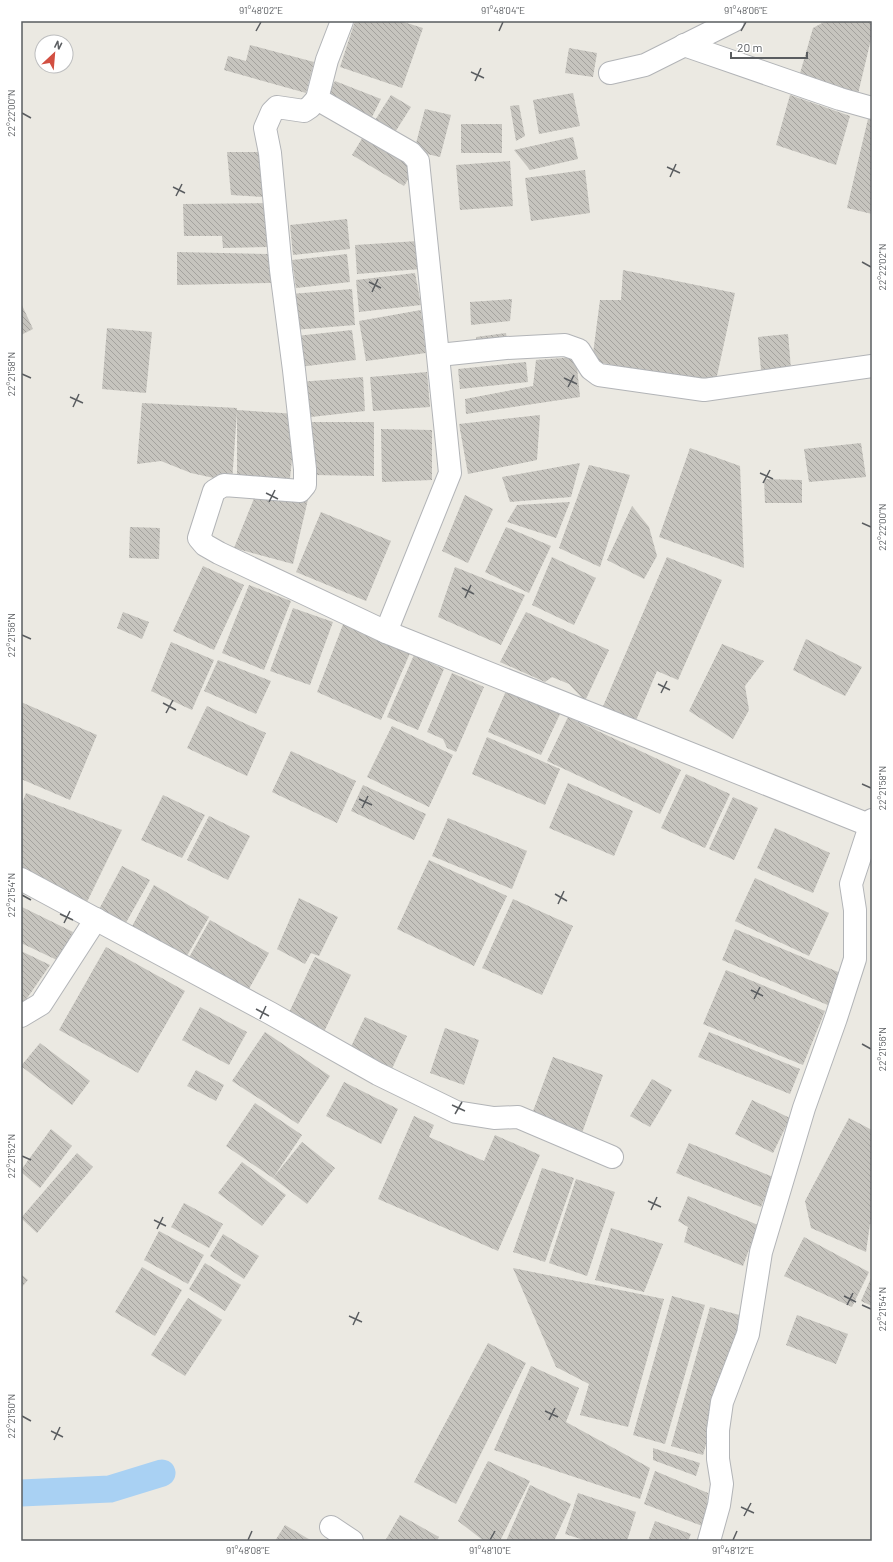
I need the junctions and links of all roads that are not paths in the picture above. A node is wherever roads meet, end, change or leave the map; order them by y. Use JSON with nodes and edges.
{"nodes":[{"id":1,"x":342,"y":21,"type":"edge"},
{"id":2,"x":734,"y":21,"type":"edge"},
{"id":3,"x":684,"y":46,"type":"junction"},
{"id":4,"x":610,"y":73,"type":"dead end"},
{"id":5,"x":317,"y":99,"type":"junction"},
{"id":6,"x":872,"y":108,"type":"edge"},
{"id":7,"x":438,"y":355,"type":"junction"},
{"id":8,"x":872,"y":366,"type":"edge"},
{"id":9,"x":386,"y":632,"type":"junction"},
{"id":10,"x":871,"y":822,"type":"edge"},
{"id":11,"x":21,"y":879,"type":"edge"},
{"id":12,"x":96,"y":919,"type":"junction"},
{"id":13,"x":864,"y":933,"type":"edge"},
{"id":14,"x":21,"y":1016,"type":"edge"},
{"id":15,"x":612,"y":1157,"type":"dead end"},
{"id":16,"x":331,"y":1527,"type":"dead end"},
{"id":17,"x":352,"y":1541,"type":"edge"},
{"id":18,"x":709,"y":1541,"type":"edge"}],
"edges":[{"from":1,"to":5,"type":"street"},
{"from":2,"to":3,"type":"street"},
{"from":3,"to":4,"type":"street"},
{"from":3,"to":6,"type":"street"},
{"from":5,"to":7,"type":"street"},
{"from":5,"to":9,"type":"street"},
{"from":7,"to":8,"type":"street"},
{"from":7,"to":9,"type":"street"},
{"from":9,"to":10,"type":"street"},
{"from":10,"to":13,"type":"street"},
{"from":11,"to":12,"type":"street"},
{"from":12,"to":14,"type":"street"},
{"from":12,"to":15,"type":"street"},
{"from":13,"to":18,"type":"street"},
{"from":16,"to":17,"type":"street"}]}
